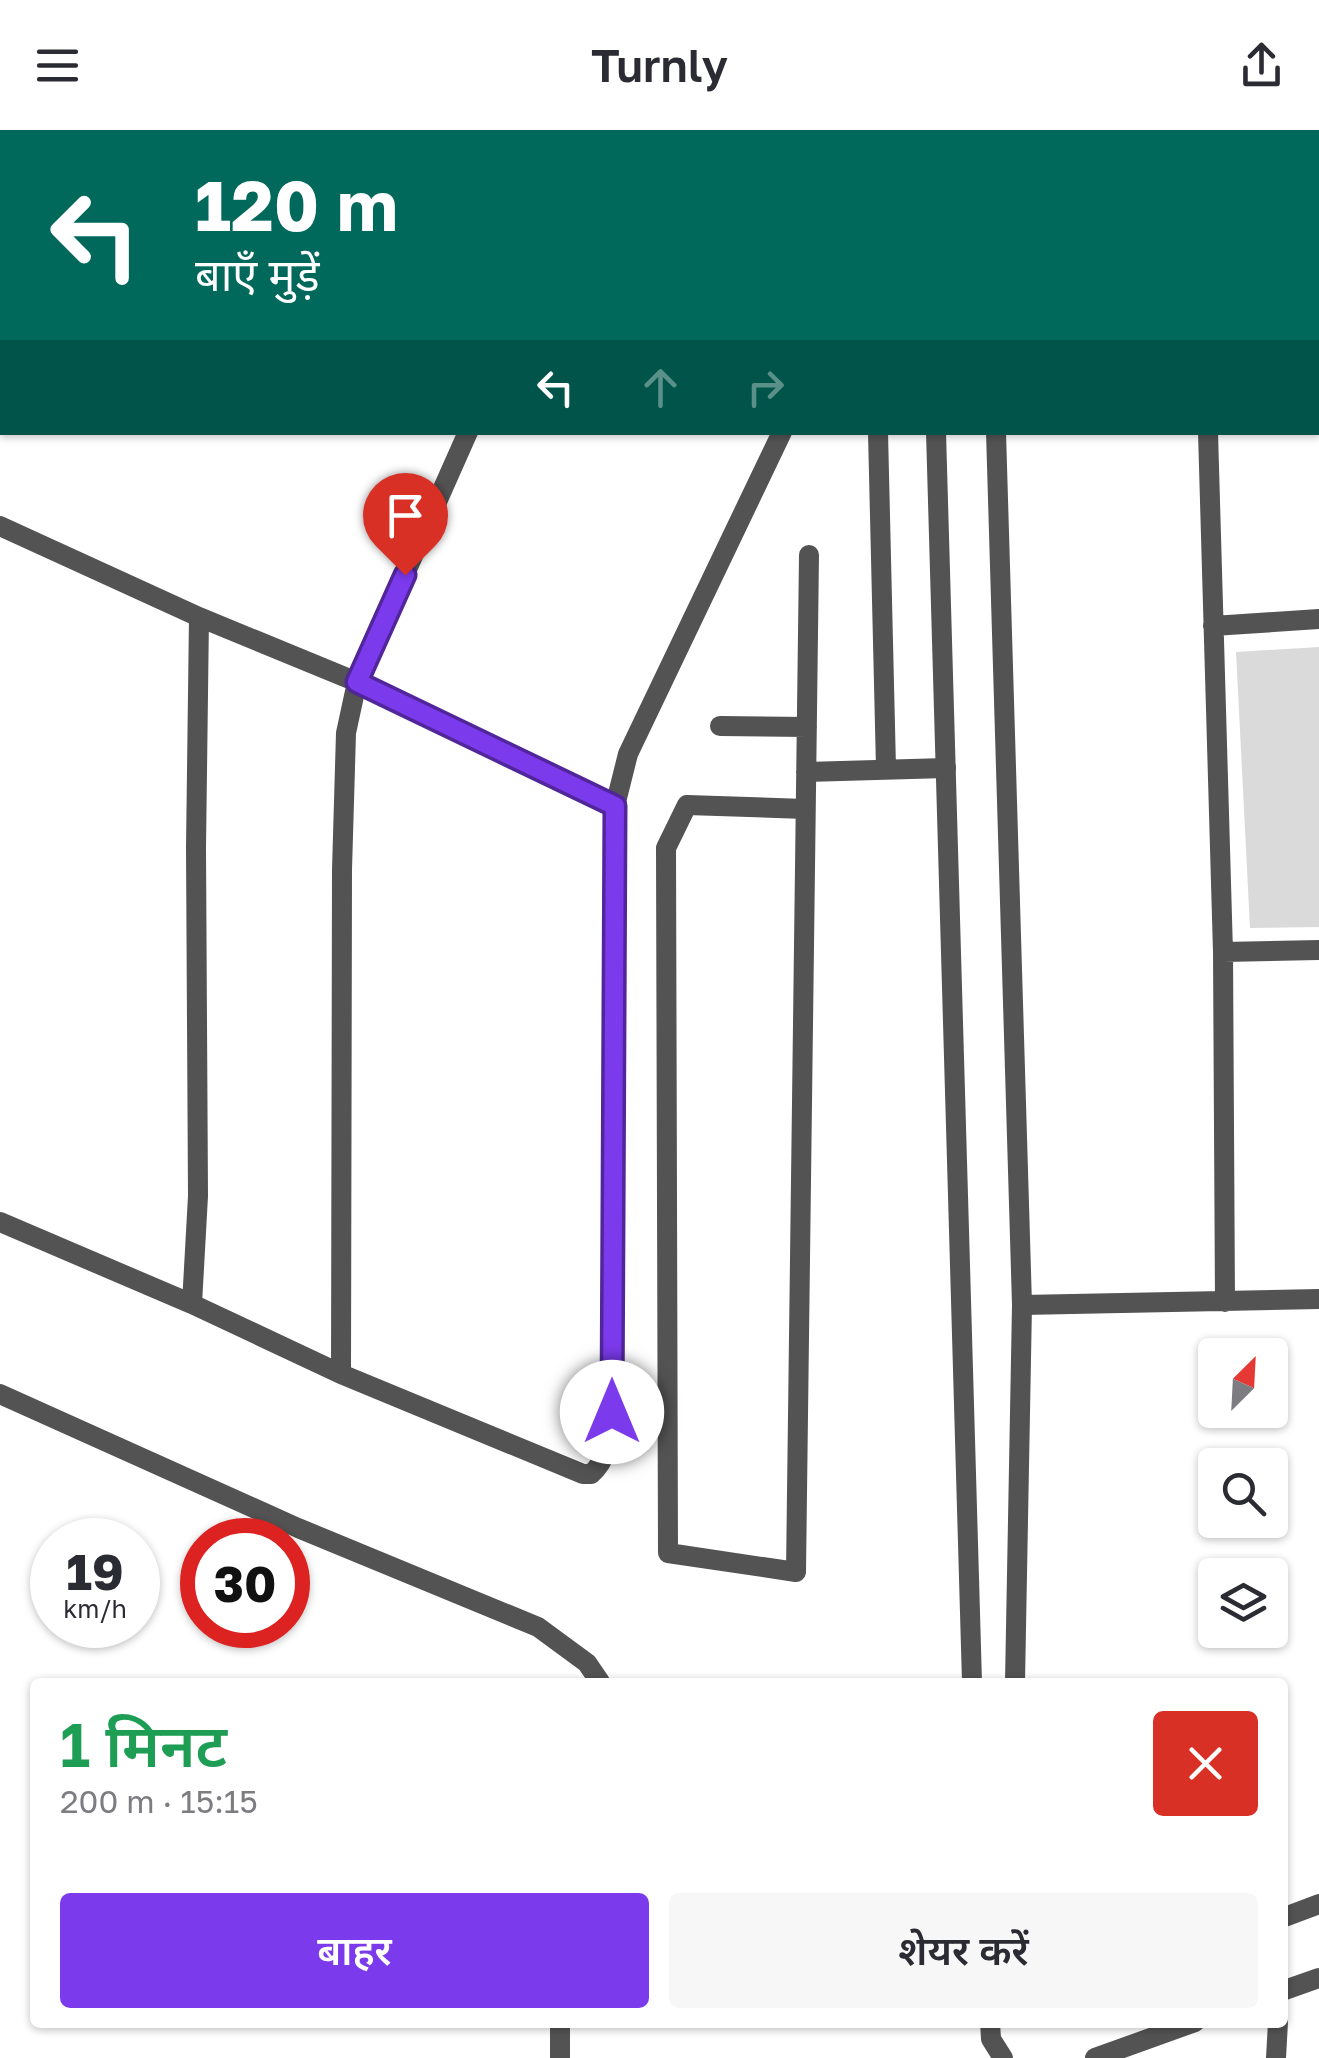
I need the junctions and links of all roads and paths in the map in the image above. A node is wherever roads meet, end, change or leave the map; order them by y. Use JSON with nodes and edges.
{"nodes":[{"id":1,"x":467,"y":435,"type":"edge"},
{"id":2,"x":781,"y":435,"type":"edge"},
{"id":3,"x":878,"y":435,"type":"edge"},
{"id":4,"x":936,"y":435,"type":"edge"},
{"id":5,"x":996,"y":435,"type":"edge"},
{"id":6,"x":1208,"y":435,"type":"edge"},
{"id":7,"x":0,"y":526,"type":"edge"},
{"id":8,"x":809,"y":556,"type":"dead end"},
{"id":9,"x":199,"y":617,"type":"junction"},
{"id":10,"x":1319,"y":619,"type":"edge"},
{"id":11,"x":1213,"y":626,"type":"junction"},
{"id":12,"x":357,"y":682,"type":"junction"},
{"id":13,"x":720,"y":726,"type":"dead end"},
{"id":14,"x":806,"y":726,"type":"junction"},
{"id":15,"x":886,"y":768,"type":"junction"},
{"id":16,"x":946,"y":768,"type":"junction"},
{"id":17,"x":806,"y":772,"type":"junction"},
{"id":18,"x":615,"y":806,"type":"junction"},
{"id":19,"x":805,"y":809,"type":"junction"},
{"id":20,"x":1319,"y":950,"type":"edge"},
{"id":21,"x":1223,"y":952,"type":"junction"},
{"id":22,"x":0,"y":1222,"type":"edge"},
{"id":23,"x":1319,"y":1298,"type":"edge"},
{"id":24,"x":1225,"y":1302,"type":"junction"},
{"id":25,"x":192,"y":1304,"type":"junction"},
{"id":26,"x":1022,"y":1306,"type":"junction"},
{"id":27,"x":342,"y":1374,"type":"junction"},
{"id":28,"x":0,"y":1394,"type":"edge"},
{"id":29,"x":597,"y":1678,"type":"edge"},
{"id":30,"x":972,"y":1678,"type":"edge"},
{"id":31,"x":1015,"y":1678,"type":"edge"},
{"id":32,"x":1319,"y":1904,"type":"edge"},
{"id":33,"x":1288,"y":1916,"type":"edge"},
{"id":34,"x":1319,"y":1978,"type":"edge"},
{"id":35,"x":1288,"y":1989,"type":"edge"},
{"id":36,"x":560,"y":2028,"type":"edge"},
{"id":37,"x":990,"y":2028,"type":"edge"},
{"id":38,"x":1178,"y":2028,"type":"edge"},
{"id":39,"x":1278,"y":2028,"type":"edge"},
{"id":40,"x":560,"y":2058,"type":"edge"},
{"id":41,"x":1003,"y":2058,"type":"edge"},
{"id":42,"x":1095,"y":2058,"type":"edge"},
{"id":43,"x":1276,"y":2058,"type":"edge"}],
"edges":[{"from":1,"to":12,"type":"street"},
{"from":2,"to":18,"type":"street"},
{"from":3,"to":15,"type":"street"},
{"from":4,"to":16,"type":"street"},
{"from":5,"to":26,"type":"street"},
{"from":6,"to":11,"type":"street"},
{"from":7,"to":9,"type":"street"},
{"from":8,"to":14,"type":"street"},
{"from":9,"to":12,"type":"street"},
{"from":9,"to":25,"type":"street"},
{"from":10,"to":11,"type":"street"},
{"from":11,"to":21,"type":"street"},
{"from":12,"to":18,"type":"street"},
{"from":12,"to":27,"type":"street"},
{"from":13,"to":14,"type":"street"},
{"from":14,"to":17,"type":"street"},
{"from":15,"to":16,"type":"street"},
{"from":15,"to":17,"type":"street"},
{"from":16,"to":30,"type":"street"},
{"from":17,"to":19,"type":"street"},
{"from":18,"to":27,"type":"street"},
{"from":19,"to":19,"type":"street"},
{"from":20,"to":21,"type":"street"},
{"from":21,"to":24,"type":"street"},
{"from":22,"to":25,"type":"street"},
{"from":23,"to":24,"type":"street"},
{"from":24,"to":26,"type":"street"},
{"from":25,"to":27,"type":"street"},
{"from":26,"to":31,"type":"street"},
{"from":28,"to":29,"type":"street"},
{"from":32,"to":33,"type":"street"},
{"from":34,"to":35,"type":"street"},
{"from":36,"to":40,"type":"street"},
{"from":37,"to":41,"type":"street"},
{"from":38,"to":42,"type":"street"},
{"from":39,"to":43,"type":"street"}]}
